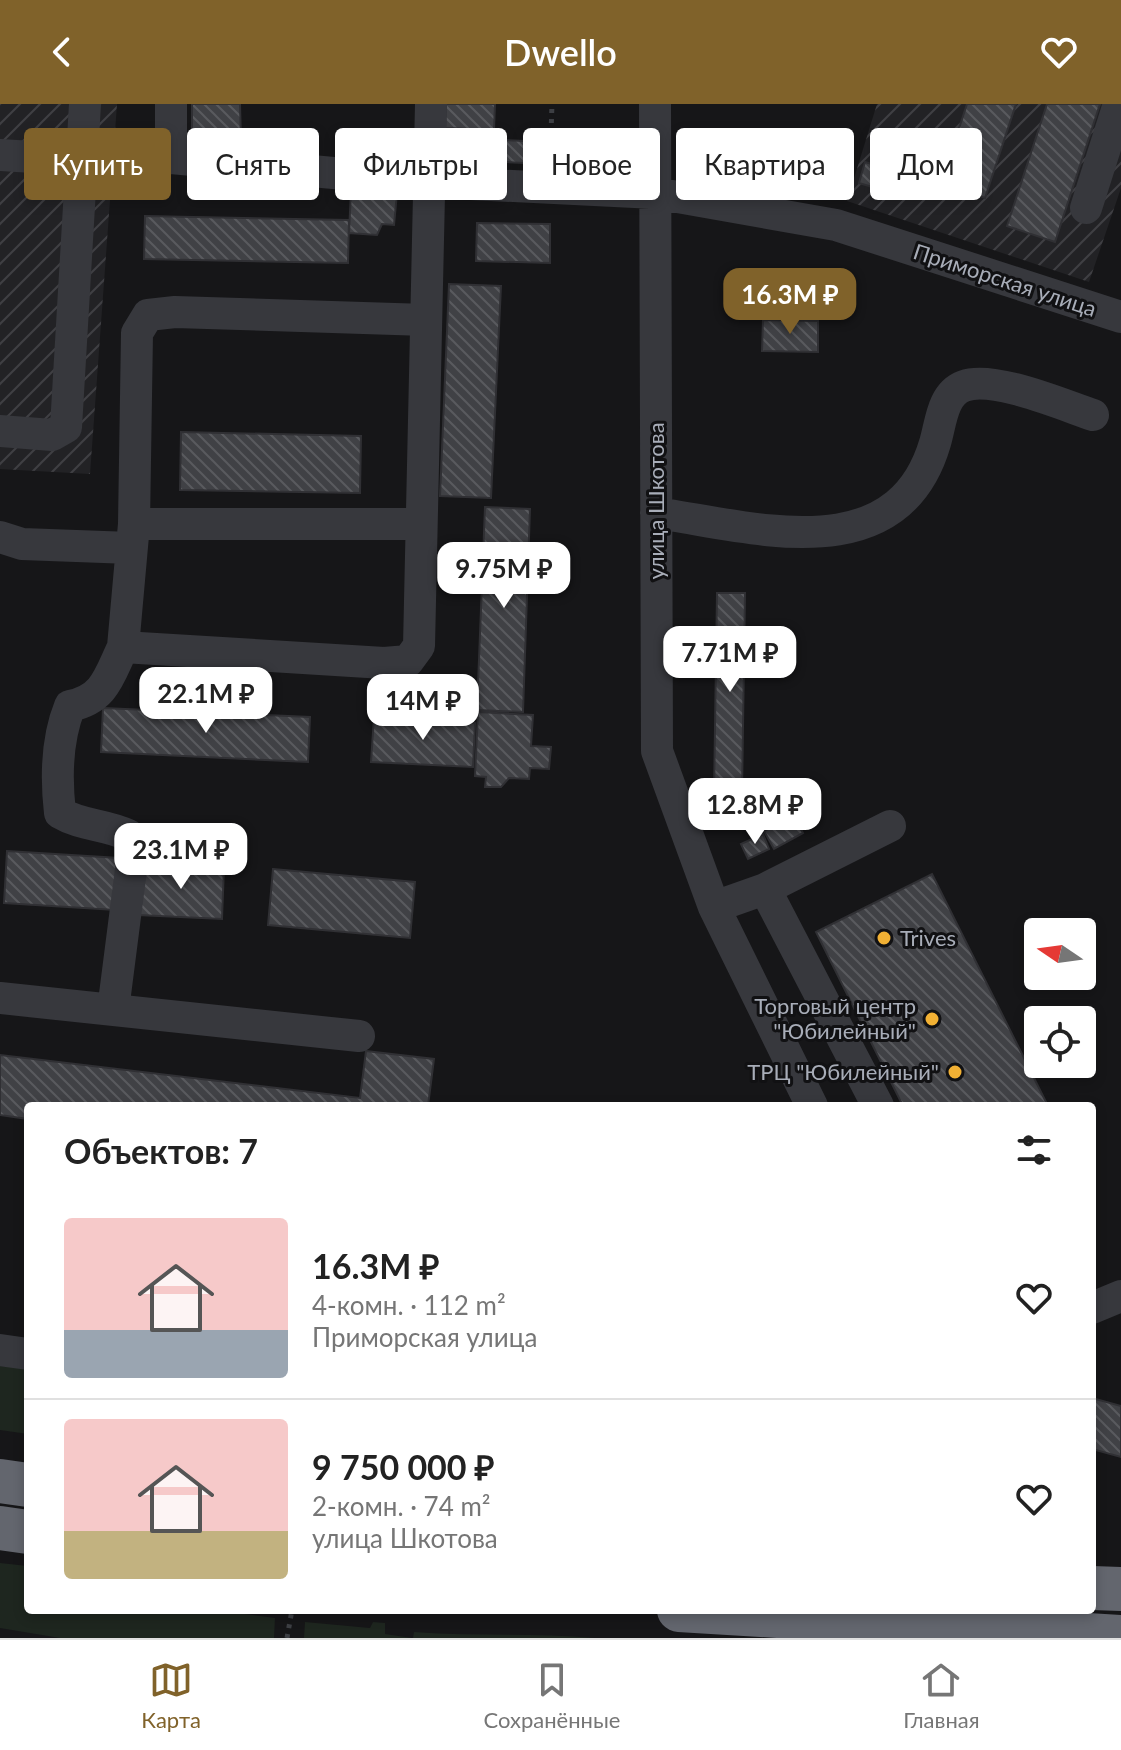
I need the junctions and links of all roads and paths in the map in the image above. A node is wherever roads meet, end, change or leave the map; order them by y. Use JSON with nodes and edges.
{"nodes":[{"id":1,"x":85,"y":104,"type":"edge"},
{"id":2,"x":171,"y":104,"type":"edge"},
{"id":3,"x":431,"y":104,"type":"edge"},
{"id":4,"x":552,"y":104,"type":"edge"},
{"id":5,"x":655,"y":104,"type":"edge"},
{"id":6,"x":1119,"y":104,"type":"edge"},
{"id":7,"x":84,"y":128,"type":"edge"},
{"id":8,"x":171,"y":128,"type":"edge"},
{"id":9,"x":431,"y":128,"type":"edge"},
{"id":10,"x":551,"y":128,"type":"edge"},
{"id":11,"x":655,"y":128,"type":"edge"},
{"id":12,"x":0,"y":155,"type":"edge"},
{"id":13,"x":24,"y":156,"type":"edge"},
{"id":14,"x":171,"y":158,"type":"edge"},
{"id":15,"x":0,"y":162,"type":"edge"},
{"id":16,"x":335,"y":173,"type":"edge"},
{"id":17,"x":660,"y":194,"type":"edge"},
{"id":18,"x":80,"y":200,"type":"edge"},
{"id":19,"x":429,"y":200,"type":"edge"},
{"id":20,"x":655,"y":200,"type":"edge"},
{"id":21,"x":1086,"y":208,"type":"dead end"},
{"id":22,"x":1121,"y":317,"type":"edge"},
{"id":23,"x":426,"y":320,"type":"junction"},
{"id":24,"x":1093,"y":415,"type":"dead end"},
{"id":25,"x":0,"y":431,"type":"edge"},
{"id":26,"x":656,"y":513,"type":"junction"},
{"id":27,"x":420,"y":524,"type":"junction"},
{"id":28,"x":133,"y":536,"type":"junction"},
{"id":29,"x":0,"y":537,"type":"edge"},
{"id":30,"x":123,"y":647,"type":"junction"},
{"id":31,"x":890,"y":826,"type":"dead end"},
{"id":32,"x":765,"y":889,"type":"junction"},
{"id":33,"x":714,"y":907,"type":"junction"},
{"id":34,"x":0,"y":998,"type":"edge"},
{"id":35,"x":113,"y":1010,"type":"junction"},
{"id":36,"x":359,"y":1036,"type":"dead end"},
{"id":37,"x":810,"y":1102,"type":"edge"},
{"id":38,"x":876,"y":1102,"type":"edge"},
{"id":39,"x":1121,"y":1296,"type":"edge"},
{"id":40,"x":1096,"y":1306,"type":"edge"},
{"id":41,"x":0,"y":1350,"type":"edge"},
{"id":42,"x":24,"y":1353,"type":"edge"},
{"id":43,"x":0,"y":1481,"type":"edge"},
{"id":44,"x":24,"y":1484,"type":"edge"},
{"id":45,"x":0,"y":1528,"type":"edge"},
{"id":46,"x":24,"y":1531,"type":"edge"},
{"id":47,"x":1096,"y":1588,"type":"edge"},
{"id":48,"x":1121,"y":1589,"type":"edge"},
{"id":49,"x":291,"y":1614,"type":"edge"},
{"id":50,"x":814,"y":1614,"type":"edge"},
{"id":51,"x":1050,"y":1621,"type":"edge"},
{"id":52,"x":1121,"y":1637,"type":"edge"},
{"id":53,"x":287,"y":1638,"type":"edge"}],
"edges":[{"from":1,"to":7,"type":"street"},
{"from":2,"to":8,"type":"street"},
{"from":3,"to":9,"type":"street"},
{"from":4,"to":10,"type":"path"},
{"from":5,"to":11,"type":"street","name":"улица Шкотова"},
{"from":6,"to":21,"type":"street"},
{"from":12,"to":13,"type":"street","name":"Приморская улица"},
{"from":12,"to":15,"type":"street"},
{"from":14,"to":16,"type":"street","name":"Приморская улица"},
{"from":17,"to":22,"type":"street","name":"Приморская улица"},
{"from":18,"to":25,"type":"street"},
{"from":19,"to":23,"type":"street"},
{"from":20,"to":26,"type":"street","name":"улица Шкотова"},
{"from":23,"to":27,"type":"street"},
{"from":23,"to":28,"type":"street"},
{"from":24,"to":26,"type":"street"},
{"from":26,"to":33,"type":"street","name":"улица Шкотова"},
{"from":27,"to":28,"type":"street"},
{"from":27,"to":30,"type":"street"},
{"from":28,"to":29,"type":"street"},
{"from":28,"to":30,"type":"street"},
{"from":30,"to":35,"type":"street"},
{"from":31,"to":32,"type":"street"},
{"from":32,"to":33,"type":"street"},
{"from":32,"to":38,"type":"street"},
{"from":33,"to":37,"type":"street","name":"улица Шкотова"},
{"from":34,"to":35,"type":"street"},
{"from":35,"to":36,"type":"street"},
{"from":39,"to":40,"type":"street"},
{"from":41,"to":42,"type":"street"},
{"from":43,"to":44,"type":"highway"},
{"from":45,"to":46,"type":"highway"},
{"from":47,"to":48,"type":"highway"},
{"from":49,"to":53,"type":"path"},
{"from":50,"to":51,"type":"highway"},
{"from":51,"to":52,"type":"highway"}]}
